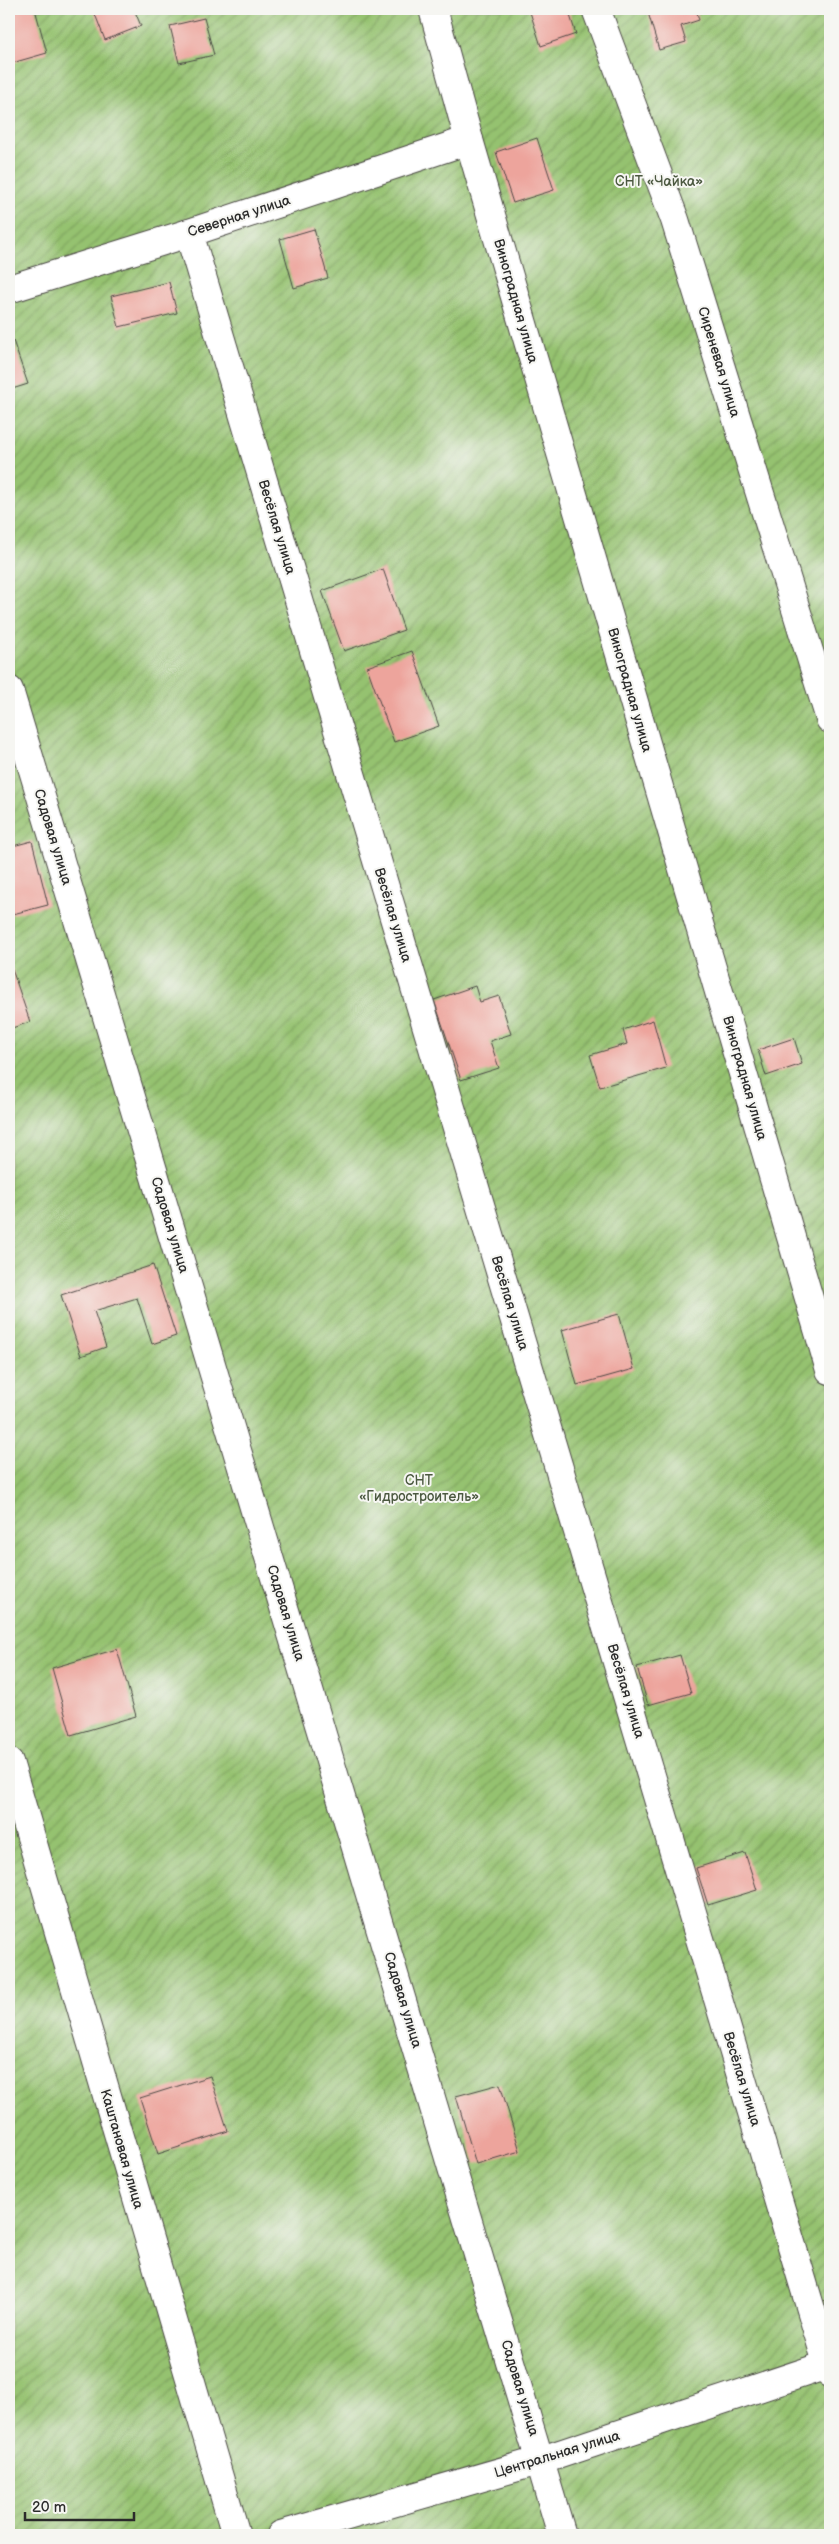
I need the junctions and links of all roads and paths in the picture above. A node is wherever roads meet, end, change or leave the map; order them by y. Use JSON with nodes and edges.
{"nodes":[{"id":1,"x":434,"y":9,"type":"edge"},
{"id":2,"x":596,"y":9,"type":"edge"},
{"id":3,"x":469,"y":140,"type":"junction"},
{"id":4,"x":189,"y":232,"type":"junction"},
{"id":5,"x":9,"y":289,"type":"edge"},
{"id":6,"x":9,"y":690,"type":"edge"},
{"id":7,"x":830,"y":719,"type":"edge"},
{"id":8,"x":830,"y":1370,"type":"edge"},
{"id":9,"x":9,"y":1762,"type":"edge"},
{"id":10,"x":829,"y":2368,"type":"edge"},
{"id":11,"x":542,"y":2460,"type":"junction"},
{"id":12,"x":236,"y":2535,"type":"edge"},
{"id":13,"x":281,"y":2535,"type":"edge"},
{"id":14,"x":562,"y":2535,"type":"edge"}],
"edges":[{"from":1,"to":3,"type":"street","name":"Виноградная улица"},
{"from":2,"to":7,"type":"street","name":"Сиреневая улица"},
{"from":3,"to":4,"type":"street","name":"Северная улица"},
{"from":3,"to":8,"type":"street","name":"Виноградная улица"},
{"from":4,"to":5,"type":"street","name":"Северная улица"},
{"from":4,"to":10,"type":"street","name":"Весёлая улица"},
{"from":6,"to":11,"type":"street","name":"Садовая улица"},
{"from":9,"to":12,"type":"street","name":"Каштановая улица"},
{"from":10,"to":11,"type":"street","name":"Центральная улица"},
{"from":11,"to":13,"type":"street","name":"Центральная улица"},
{"from":11,"to":14,"type":"street","name":"Садовая улица"}]}
